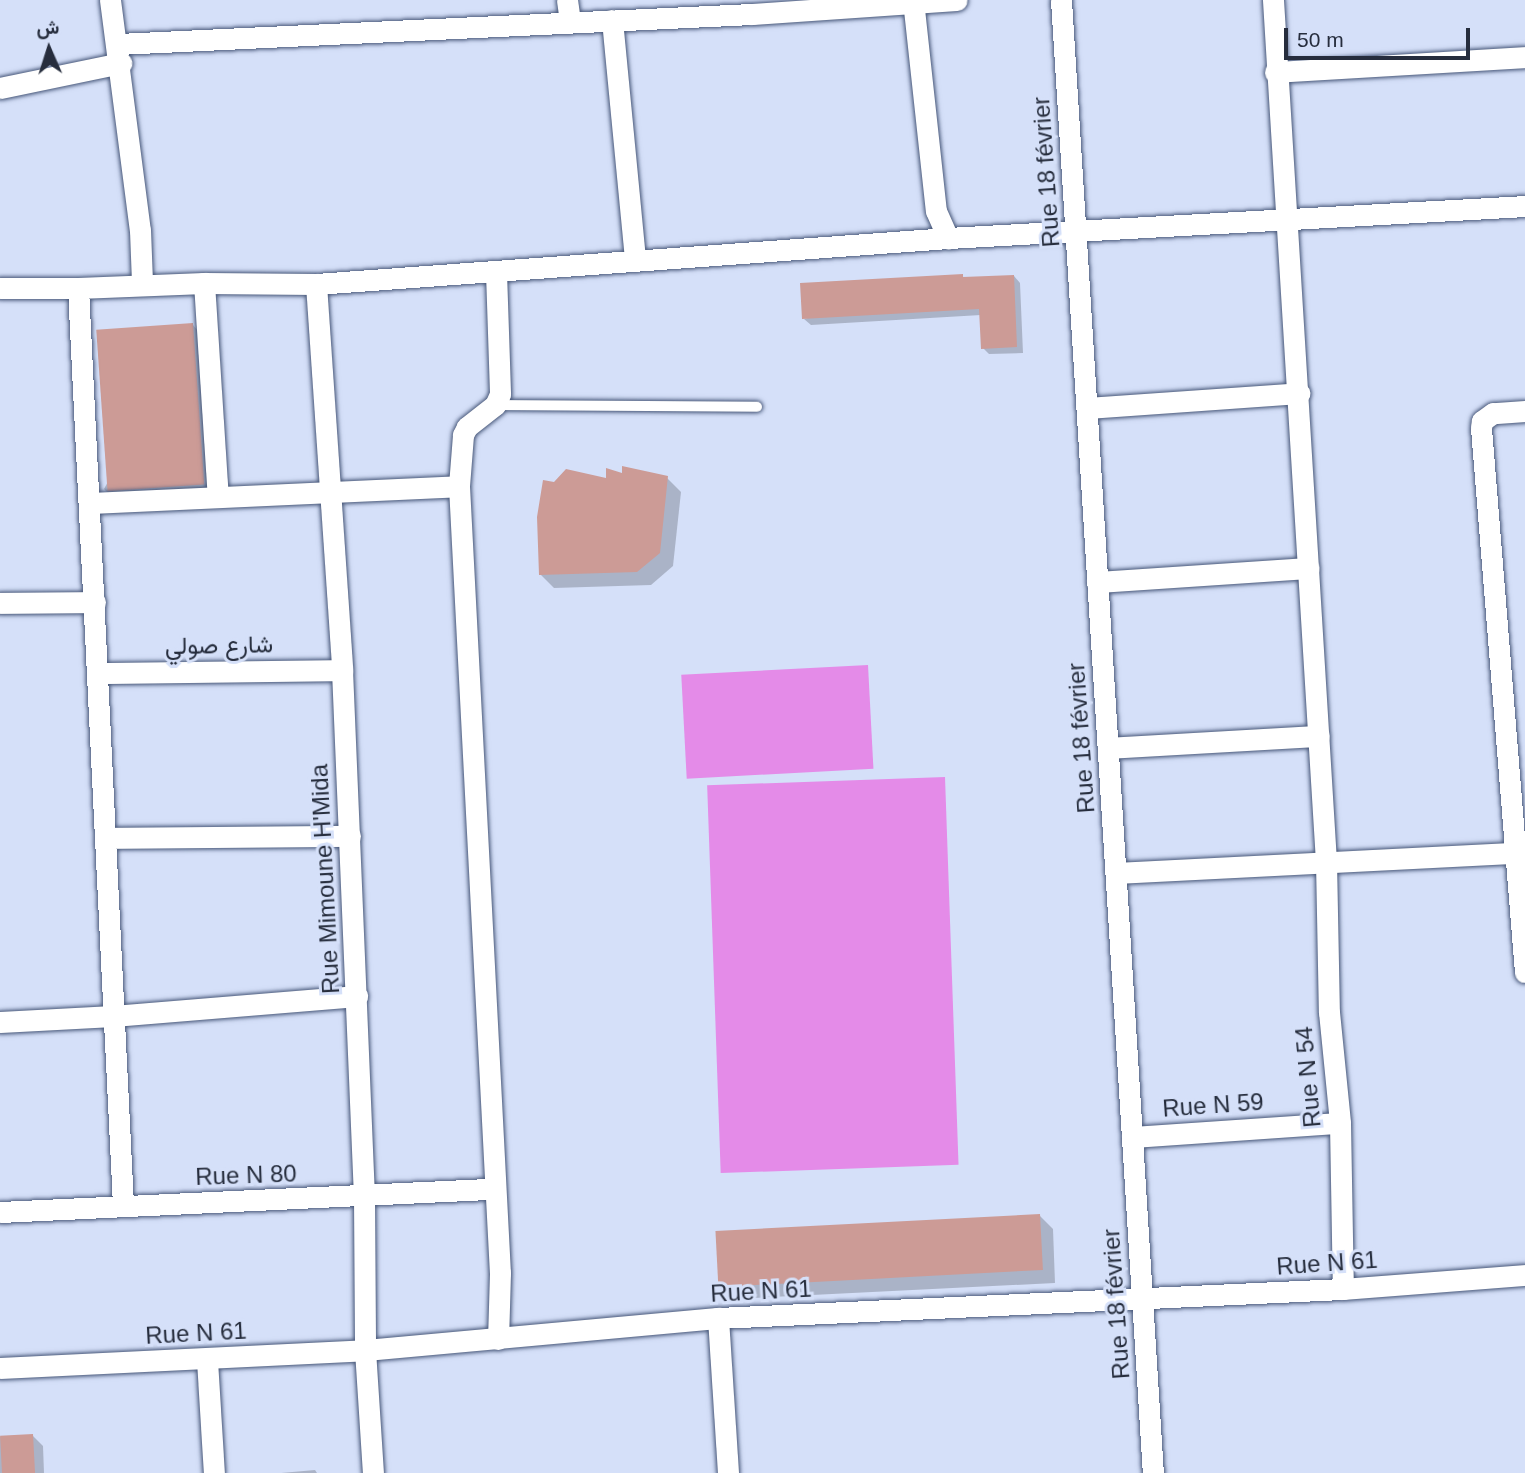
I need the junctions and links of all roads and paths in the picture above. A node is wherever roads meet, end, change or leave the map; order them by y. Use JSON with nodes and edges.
{"nodes":[{"id":1,"x":110,"y":0,"type":"edge"},
{"id":2,"x":567,"y":0,"type":"edge"},
{"id":3,"x":957,"y":0,"type":"edge"},
{"id":4,"x":1061,"y":0,"type":"edge"},
{"id":5,"x":1273,"y":0,"type":"edge"},
{"id":6,"x":913,"y":2,"type":"edge"},
{"id":7,"x":751,"y":7,"type":"edge"},
{"id":8,"x":612,"y":20,"type":"junction"},
{"id":9,"x":570,"y":22,"type":"junction"},
{"id":10,"x":120,"y":53,"type":"junction"},
{"id":11,"x":1525,"y":57,"type":"edge"},
{"id":12,"x":1276,"y":72,"type":"junction"},
{"id":13,"x":0,"y":88,"type":"edge"},
{"id":14,"x":1525,"y":206,"type":"edge"},
{"id":15,"x":1289,"y":220,"type":"junction"},
{"id":16,"x":1076,"y":233,"type":"junction"},
{"id":17,"x":948,"y":238,"type":"junction"},
{"id":18,"x":635,"y":260,"type":"junction"},
{"id":19,"x":496,"y":272,"type":"junction"},
{"id":20,"x":142,"y":283,"type":"junction"},
{"id":21,"x":204,"y":283,"type":"junction"},
{"id":22,"x":316,"y":284,"type":"junction"},
{"id":23,"x":0,"y":288,"type":"edge"},
{"id":24,"x":78,"y":288,"type":"junction"},
{"id":25,"x":1299,"y":393,"type":"junction"},
{"id":26,"x":495,"y":405,"type":"junction"},
{"id":27,"x":757,"y":407,"type":"dead end"},
{"id":28,"x":1087,"y":408,"type":"junction"},
{"id":29,"x":1525,"y":411,"type":"edge"},
{"id":30,"x":459,"y":486,"type":"junction"},
{"id":31,"x":330,"y":492,"type":"junction"},
{"id":32,"x":218,"y":497,"type":"junction"},
{"id":33,"x":90,"y":502,"type":"junction"},
{"id":34,"x":1309,"y":568,"type":"junction"},
{"id":35,"x":1097,"y":582,"type":"junction"},
{"id":36,"x":95,"y":602,"type":"junction"},
{"id":37,"x":0,"y":603,"type":"edge"},
{"id":38,"x":342,"y":670,"type":"junction"},
{"id":39,"x":97,"y":673,"type":"junction"},
{"id":40,"x":1319,"y":736,"type":"junction"},
{"id":41,"x":1108,"y":748,"type":"junction"},
{"id":42,"x":350,"y":836,"type":"junction"},
{"id":43,"x":105,"y":838,"type":"junction"},
{"id":44,"x":1519,"y":852,"type":"edge"},
{"id":45,"x":1326,"y":861,"type":"junction"},
{"id":46,"x":1116,"y":873,"type":"junction"},
{"id":47,"x":1525,"y":972,"type":"edge"},
{"id":48,"x":357,"y":996,"type":"junction"},
{"id":49,"x":114,"y":1016,"type":"junction"},
{"id":50,"x":0,"y":1022,"type":"edge"},
{"id":51,"x":1340,"y":1123,"type":"junction"},
{"id":52,"x":1132,"y":1137,"type":"junction"},
{"id":53,"x":494,"y":1189,"type":"junction"},
{"id":54,"x":364,"y":1197,"type":"junction"},
{"id":55,"x":123,"y":1205,"type":"junction"},
{"id":56,"x":0,"y":1212,"type":"edge"},
{"id":57,"x":1525,"y":1275,"type":"edge"},
{"id":58,"x":1343,"y":1289,"type":"junction"},
{"id":59,"x":1142,"y":1300,"type":"junction"},
{"id":60,"x":718,"y":1318,"type":"junction"},
{"id":61,"x":498,"y":1339,"type":"junction"},
{"id":62,"x":365,"y":1350,"type":"junction"},
{"id":63,"x":207,"y":1360,"type":"junction"},
{"id":64,"x":0,"y":1368,"type":"edge"},
{"id":65,"x":214,"y":1473,"type":"edge"},
{"id":66,"x":373,"y":1473,"type":"edge"},
{"id":67,"x":728,"y":1473,"type":"edge"},
{"id":68,"x":1153,"y":1473,"type":"edge"}],
"edges":[{"from":1,"to":10,"type":"street"},
{"from":2,"to":9,"type":"street"},
{"from":3,"to":6,"type":"street"},
{"from":4,"to":16,"type":"street","name":"Rue 18 février"},
{"from":5,"to":12,"type":"street","name":"Rue N 54"},
{"from":6,"to":7,"type":"street"},
{"from":6,"to":17,"type":"street"},
{"from":7,"to":8,"type":"street"},
{"from":8,"to":9,"type":"street"},
{"from":8,"to":18,"type":"street"},
{"from":9,"to":10,"type":"street"},
{"from":10,"to":13,"type":"street"},
{"from":10,"to":20,"type":"street"},
{"from":11,"to":12,"type":"street"},
{"from":12,"to":15,"type":"street","name":"Rue N 54"},
{"from":14,"to":15,"type":"street"},
{"from":15,"to":16,"type":"street"},
{"from":15,"to":25,"type":"street","name":"Rue N 54"},
{"from":16,"to":17,"type":"street"},
{"from":16,"to":28,"type":"street","name":"Rue 18 février"},
{"from":17,"to":18,"type":"street"},
{"from":18,"to":19,"type":"street"},
{"from":19,"to":22,"type":"street"},
{"from":19,"to":26,"type":"street"},
{"from":20,"to":21,"type":"street"},
{"from":20,"to":24,"type":"street"},
{"from":21,"to":22,"type":"street"},
{"from":21,"to":32,"type":"street"},
{"from":22,"to":31,"type":"street","name":"Rue Mimoune H'Mida"},
{"from":23,"to":24,"type":"street"},
{"from":24,"to":33,"type":"street"},
{"from":25,"to":28,"type":"street"},
{"from":25,"to":34,"type":"street","name":"Rue N 54"},
{"from":26,"to":27,"type":"lane"},
{"from":26,"to":30,"type":"street"},
{"from":28,"to":35,"type":"street","name":"Rue 18 février"},
{"from":29,"to":44,"type":"street"},
{"from":30,"to":31,"type":"street"},
{"from":30,"to":53,"type":"street"},
{"from":31,"to":32,"type":"street"},
{"from":31,"to":38,"type":"street","name":"Rue Mimoune H'Mida"},
{"from":32,"to":33,"type":"street"},
{"from":33,"to":36,"type":"street"},
{"from":34,"to":35,"type":"street"},
{"from":34,"to":40,"type":"street","name":"Rue N 54"},
{"from":35,"to":41,"type":"street","name":"Rue 18 février"},
{"from":36,"to":37,"type":"street"},
{"from":36,"to":39,"type":"street"},
{"from":38,"to":39,"type":"street","name":"شارع صولي"},
{"from":38,"to":42,"type":"street","name":"Rue Mimoune H'Mida"},
{"from":39,"to":43,"type":"street"},
{"from":40,"to":41,"type":"street"},
{"from":40,"to":45,"type":"street","name":"Rue N 54"},
{"from":41,"to":46,"type":"street","name":"Rue 18 février"},
{"from":42,"to":43,"type":"street"},
{"from":42,"to":48,"type":"street","name":"Rue Mimoune H'Mida"},
{"from":43,"to":49,"type":"street"},
{"from":44,"to":45,"type":"street"},
{"from":44,"to":47,"type":"street"},
{"from":45,"to":46,"type":"street"},
{"from":45,"to":51,"type":"street","name":"Rue N 54"},
{"from":46,"to":52,"type":"street","name":"Rue 18 février"},
{"from":48,"to":49,"type":"street"},
{"from":48,"to":54,"type":"street","name":"Rue Mimoune H'Mida"},
{"from":49,"to":50,"type":"street"},
{"from":49,"to":55,"type":"street"},
{"from":51,"to":52,"type":"street","name":"Rue N 59"},
{"from":51,"to":58,"type":"street","name":"Rue N 54"},
{"from":52,"to":59,"type":"street","name":"Rue 18 février"},
{"from":53,"to":54,"type":"street","name":"Rue N 80"},
{"from":53,"to":61,"type":"street"},
{"from":54,"to":55,"type":"street","name":"Rue N 80"},
{"from":54,"to":62,"type":"street","name":"Rue Mimoune H'Mida"},
{"from":55,"to":56,"type":"street","name":"Rue N 80"},
{"from":57,"to":58,"type":"street","name":"Rue N 61"},
{"from":58,"to":59,"type":"street","name":"Rue N 61"},
{"from":59,"to":60,"type":"street","name":"Rue N 61"},
{"from":59,"to":68,"type":"street","name":"Rue 18 février"},
{"from":60,"to":61,"type":"street","name":"Rue N 61"},
{"from":60,"to":67,"type":"street"},
{"from":61,"to":62,"type":"street","name":"Rue N 61"},
{"from":62,"to":63,"type":"street","name":"Rue N 61"},
{"from":62,"to":66,"type":"street","name":"Rue Mimoune H'Mida"},
{"from":63,"to":64,"type":"street","name":"Rue N 61"},
{"from":63,"to":65,"type":"street"}]}
